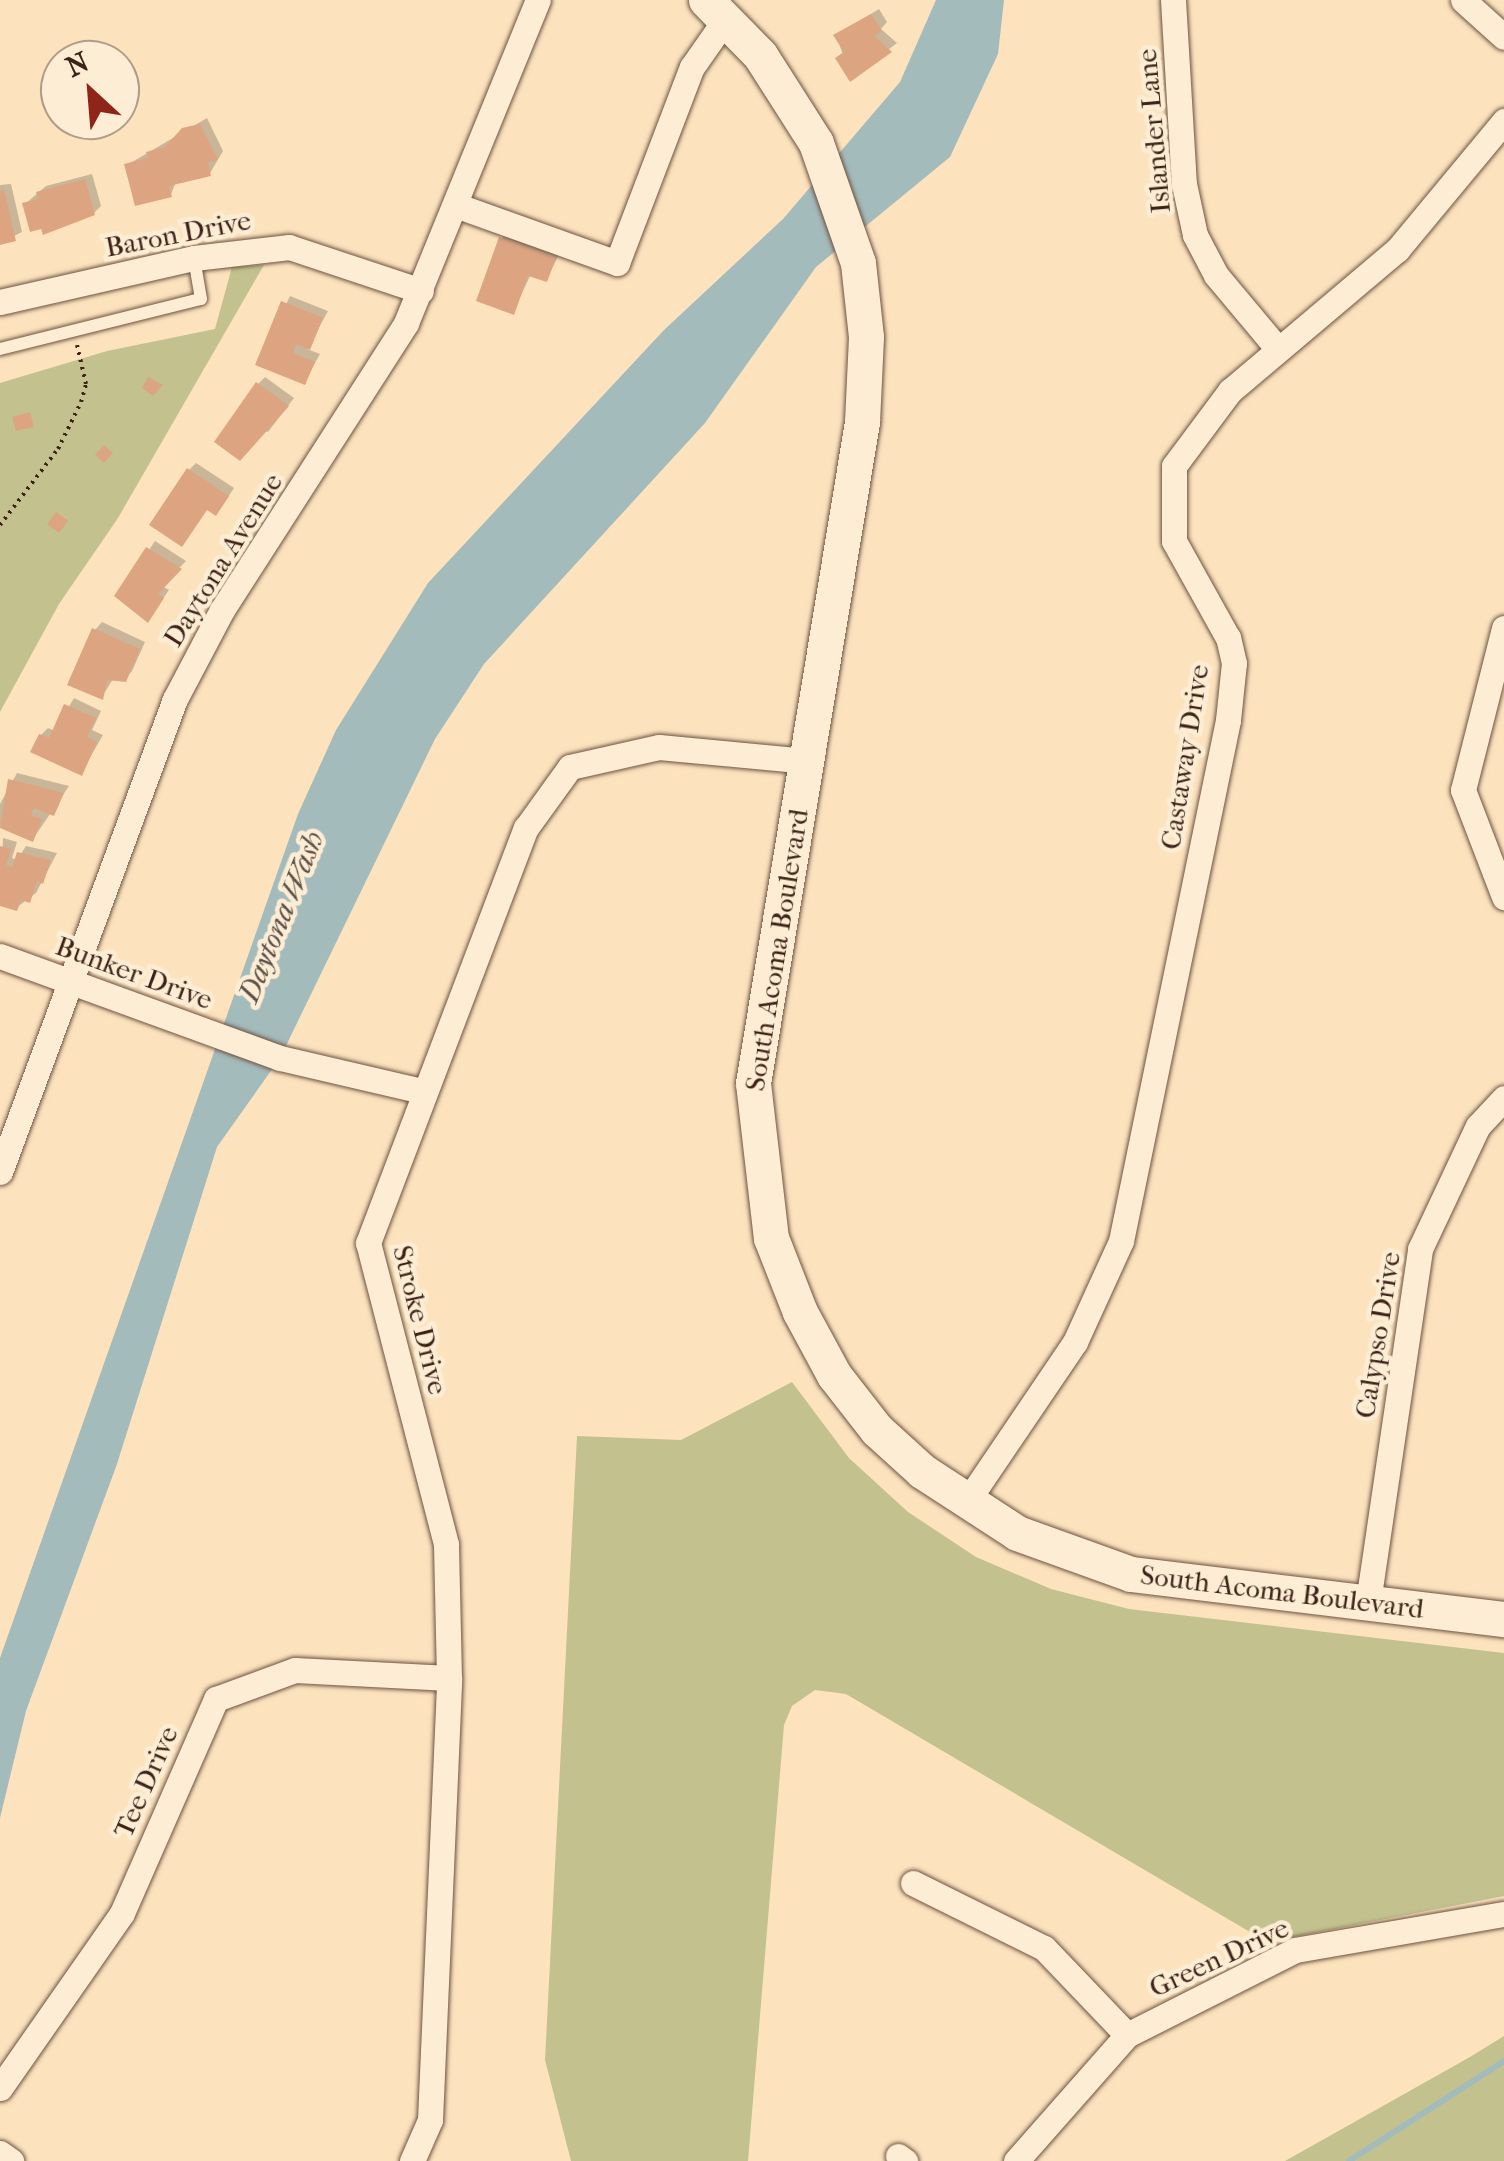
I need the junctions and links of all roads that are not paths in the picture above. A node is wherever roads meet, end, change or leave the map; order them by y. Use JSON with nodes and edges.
{"nodes":[{"id":1,"x":538,"y":0,"type":"edge"},
{"id":2,"x":1173,"y":0,"type":"edge"},
{"id":3,"x":1462,"y":0,"type":"edge"},
{"id":4,"x":717,"y":9,"type":"edge"},
{"id":5,"x":1504,"y":36,"type":"edge"},
{"id":6,"x":1504,"y":121,"type":"edge"},
{"id":7,"x":458,"y":206,"type":"junction"},
{"id":8,"x":194,"y":258,"type":"junction"},
{"id":9,"x":421,"y":291,"type":"junction"},
{"id":10,"x":0,"y":302,"type":"edge"},
{"id":11,"x":1277,"y":348,"type":"junction"},
{"id":12,"x":0,"y":349,"type":"edge"},
{"id":13,"x":1504,"y":628,"type":"edge"},
{"id":14,"x":806,"y":761,"type":"junction"},
{"id":15,"x":1504,"y":897,"type":"edge"},
{"id":16,"x":0,"y":956,"type":"edge"},
{"id":17,"x":72,"y":982,"type":"junction"},
{"id":18,"x":422,"y":1091,"type":"junction"},
{"id":19,"x":1504,"y":1098,"type":"edge"},
{"id":20,"x":0,"y":1172,"type":"edge"},
{"id":21,"x":966,"y":1503,"type":"junction"},
{"id":22,"x":1368,"y":1602,"type":"junction"},
{"id":23,"x":1504,"y":1619,"type":"edge"},
{"id":24,"x":449,"y":1678,"type":"junction"},
{"id":25,"x":913,"y":1883,"type":"dead end"},
{"id":26,"x":1504,"y":1914,"type":"edge"},
{"id":27,"x":1127,"y":2035,"type":"junction"},
{"id":28,"x":0,"y":2088,"type":"edge"},
{"id":29,"x":0,"y":2154,"type":"edge"},
{"id":30,"x":11,"y":2161,"type":"edge"},
{"id":31,"x":412,"y":2161,"type":"edge"},
{"id":32,"x":1016,"y":2161,"type":"edge"}],
"edges":[{"from":1,"to":7,"type":"street","name":"Daytona Avenue"},
{"from":2,"to":11,"type":"street","name":"Islander Lane"},
{"from":3,"to":5,"type":"street"},
{"from":4,"to":7,"type":"street"},
{"from":4,"to":14,"type":"main road","name":"South Acoma Boulevard"},
{"from":6,"to":11,"type":"street","name":"Castaway Drive"},
{"from":7,"to":9,"type":"street","name":"Daytona Avenue"},
{"from":8,"to":9,"type":"street","name":"Baron Drive"},
{"from":8,"to":10,"type":"street","name":"Baron Drive"},
{"from":8,"to":12,"type":"lane"},
{"from":9,"to":17,"type":"street","name":"Daytona Avenue"},
{"from":11,"to":21,"type":"street","name":"Castaway Drive"},
{"from":13,"to":15,"type":"street"},
{"from":14,"to":18,"type":"street","name":"Stroke Drive"},
{"from":14,"to":21,"type":"main road","name":"South Acoma Boulevard"},
{"from":16,"to":17,"type":"street","name":"Bunker Drive"},
{"from":17,"to":18,"type":"street","name":"Bunker Drive"},
{"from":17,"to":20,"type":"street","name":"Daytona Avenue"},
{"from":18,"to":24,"type":"street","name":"Stroke Drive"},
{"from":19,"to":22,"type":"street","name":"Calypso Drive"},
{"from":21,"to":22,"type":"main road","name":"South Acoma Boulevard"},
{"from":22,"to":23,"type":"main road","name":"South Acoma Boulevard"},
{"from":24,"to":28,"type":"street","name":"Tee Drive"},
{"from":24,"to":31,"type":"street","name":"Stroke Drive"},
{"from":25,"to":27,"type":"street"},
{"from":26,"to":27,"type":"street","name":"Green Drive"},
{"from":27,"to":32,"type":"street","name":"Green Drive"},
{"from":29,"to":30,"type":"street"}]}
